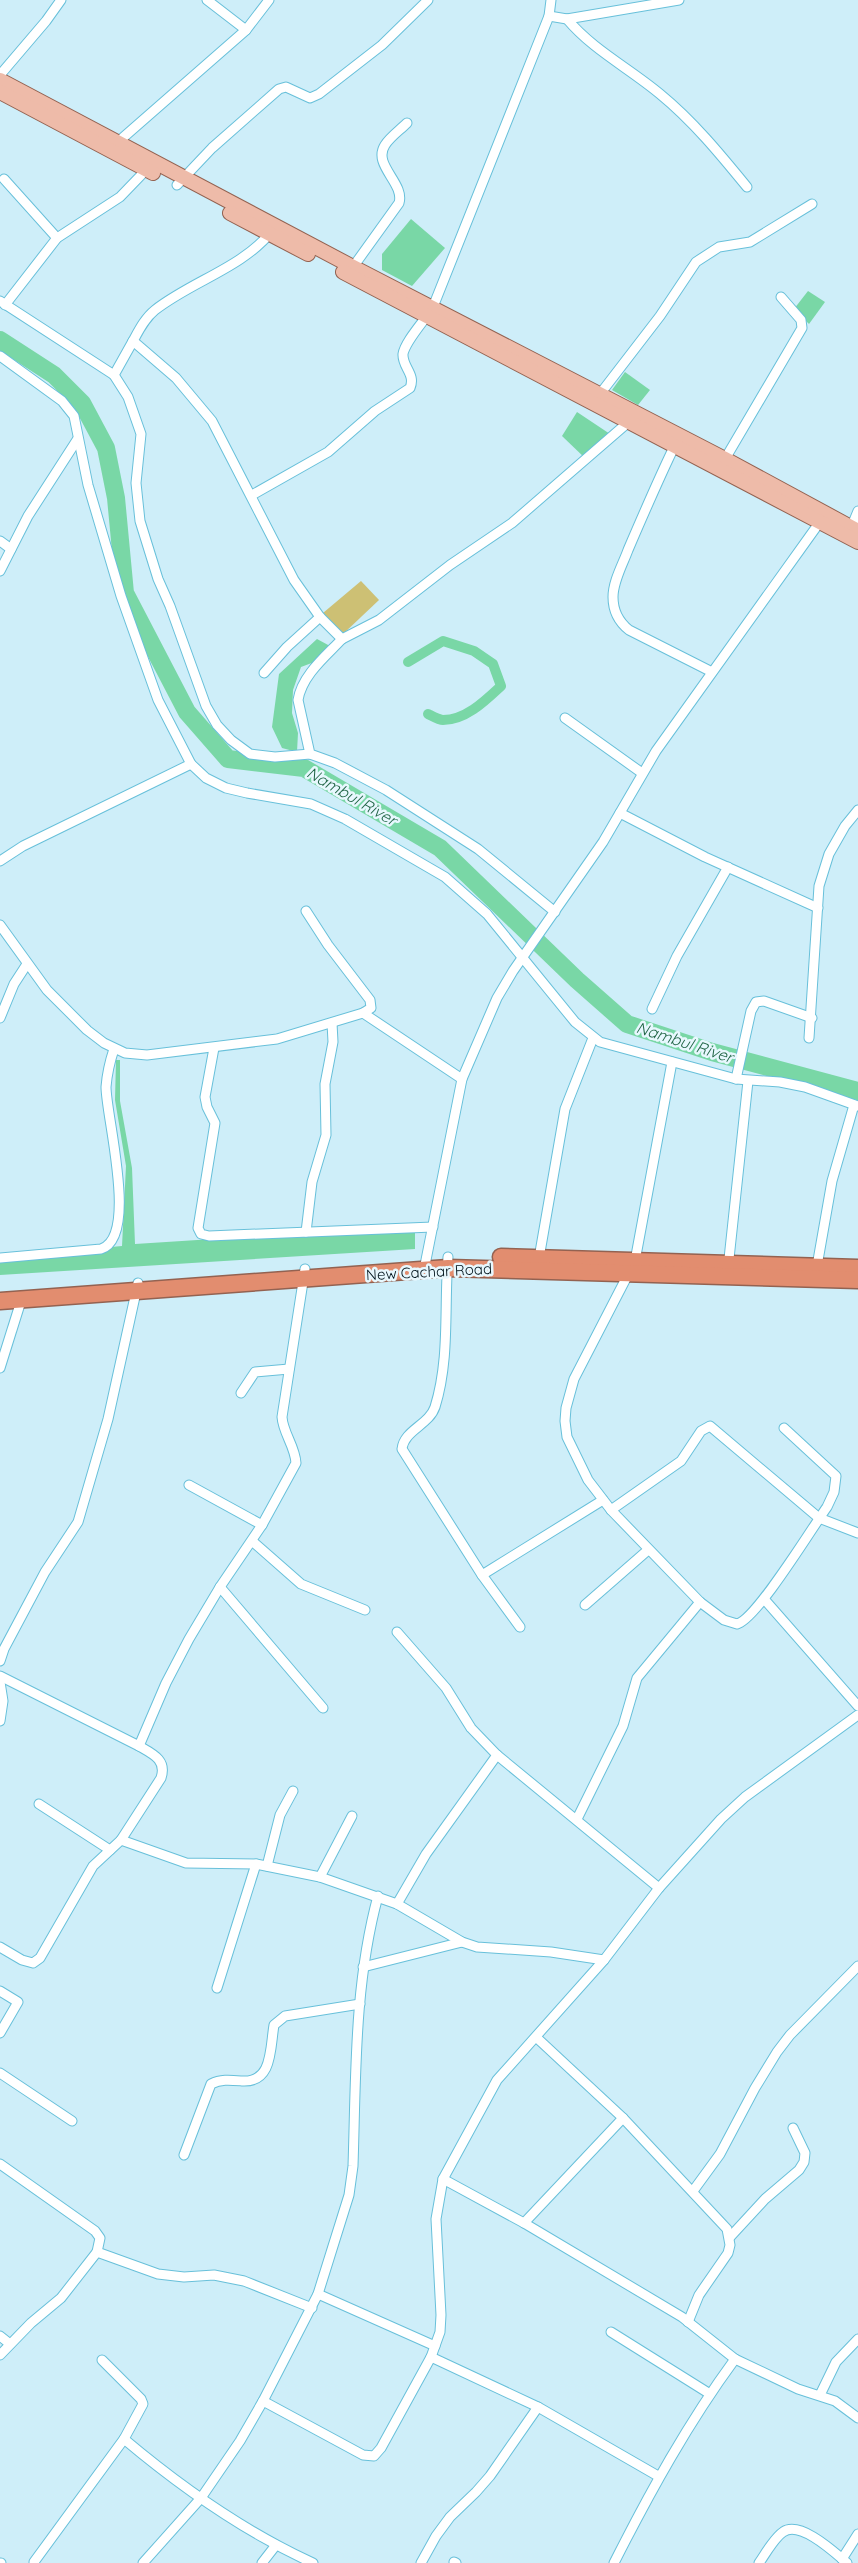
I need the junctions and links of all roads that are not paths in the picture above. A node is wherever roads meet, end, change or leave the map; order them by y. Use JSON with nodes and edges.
{"nodes":[{"id":1,"x":61,"y":0,"type":"edge"},
{"id":2,"x":207,"y":0,"type":"edge"},
{"id":3,"x":269,"y":0,"type":"edge"},
{"id":4,"x":428,"y":0,"type":"edge"},
{"id":5,"x":551,"y":0,"type":"edge"},
{"id":6,"x":679,"y":0,"type":"edge"},
{"id":7,"x":549,"y":16,"type":"junction"},
{"id":8,"x":567,"y":19,"type":"junction"},
{"id":9,"x":246,"y":30,"type":"junction"},
{"id":10,"x":0,"y":75,"type":"edge"},
{"id":11,"x":0,"y":80,"type":"edge"},
{"id":12,"x":0,"y":92,"type":"edge"},
{"id":13,"x":407,"y":123,"type":"dead end"},
{"id":14,"x":118,"y":142,"type":"junction"},
{"id":15,"x":147,"y":169,"type":"junction"},
{"id":16,"x":4,"y":179,"type":"dead end"},
{"id":17,"x":181,"y":182,"type":"junction"},
{"id":18,"x":747,"y":186,"type":"dead end"},
{"id":19,"x":812,"y":204,"type":"dead end"},
{"id":20,"x":273,"y":230,"type":"junction"},
{"id":21,"x":57,"y":238,"type":"junction"},
{"id":22,"x":353,"y":267,"type":"junction"},
{"id":23,"x":781,"y":297,"type":"dead end"},
{"id":24,"x":2,"y":303,"type":"edge"},
{"id":25,"x":430,"y":312,"type":"junction"},
{"id":26,"x":133,"y":341,"type":"junction"},
{"id":27,"x":0,"y":356,"type":"edge"},
{"id":28,"x":114,"y":375,"type":"junction"},
{"id":29,"x":600,"y":394,"type":"junction"},
{"id":30,"x":634,"y":417,"type":"junction"},
{"id":31,"x":77,"y":440,"type":"junction"},
{"id":32,"x":675,"y":445,"type":"junction"},
{"id":33,"x":725,"y":459,"type":"junction"},
{"id":34,"x":252,"y":495,"type":"junction"},
{"id":35,"x":858,"y":512,"type":"edge"},
{"id":36,"x":822,"y":518,"type":"junction"},
{"id":37,"x":854,"y":530,"type":"edge"},
{"id":38,"x":0,"y":541,"type":"edge"},
{"id":39,"x":858,"y":542,"type":"edge"},
{"id":40,"x":11,"y":549,"type":"junction"},
{"id":41,"x":0,"y":571,"type":"edge"},
{"id":42,"x":320,"y":617,"type":"junction"},
{"id":43,"x":342,"y":639,"type":"junction"},
{"id":44,"x":712,"y":672,"type":"junction"},
{"id":45,"x":264,"y":673,"type":"dead end"},
{"id":46,"x":565,"y":718,"type":"dead end"},
{"id":47,"x":310,"y":754,"type":"junction"},
{"id":48,"x":191,"y":764,"type":"junction"},
{"id":49,"x":642,"y":773,"type":"junction"},
{"id":50,"x":858,"y":810,"type":"edge"},
{"id":51,"x":620,"y":814,"type":"junction"},
{"id":52,"x":1,"y":859,"type":"edge"},
{"id":53,"x":728,"y":867,"type":"junction"},
{"id":54,"x":818,"y":908,"type":"junction"},
{"id":55,"x":306,"y":911,"type":"dead end"},
{"id":56,"x":555,"y":913,"type":"junction"},
{"id":57,"x":0,"y":925,"type":"edge"},
{"id":58,"x":524,"y":957,"type":"junction"},
{"id":59,"x":27,"y":964,"type":"junction"},
{"id":60,"x":652,"y":1009,"type":"dead end"},
{"id":61,"x":363,"y":1013,"type":"junction"},
{"id":62,"x":0,"y":1018,"type":"edge"},
{"id":63,"x":812,"y":1018,"type":"junction"},
{"id":64,"x":332,"y":1023,"type":"junction"},
{"id":65,"x":593,"y":1038,"type":"junction"},
{"id":66,"x":809,"y":1038,"type":"dead end"},
{"id":67,"x":214,"y":1048,"type":"junction"},
{"id":68,"x":114,"y":1049,"type":"junction"},
{"id":69,"x":672,"y":1062,"type":"junction"},
{"id":70,"x":736,"y":1076,"type":"junction"},
{"id":71,"x":462,"y":1080,"type":"junction"},
{"id":72,"x":748,"y":1081,"type":"junction"},
{"id":73,"x":856,"y":1106,"type":"edge"},
{"id":74,"x":433,"y":1227,"type":"junction"},
{"id":75,"x":306,"y":1232,"type":"junction"},
{"id":76,"x":0,"y":1258,"type":"edge"},
{"id":77,"x":538,"y":1258,"type":"junction"},
{"id":78,"x":448,"y":1263,"type":"junction"},
{"id":79,"x":426,"y":1264,"type":"junction"},
{"id":80,"x":817,"y":1266,"type":"junction"},
{"id":81,"x":631,"y":1268,"type":"junction"},
{"id":82,"x":728,"y":1270,"type":"junction"},
{"id":83,"x":850,"y":1273,"type":"edge"},
{"id":84,"x":304,"y":1274,"type":"junction"},
{"id":85,"x":137,"y":1288,"type":"junction"},
{"id":86,"x":0,"y":1291,"type":"edge"},
{"id":87,"x":0,"y":1301,"type":"edge"},
{"id":88,"x":21,"y":1301,"type":"junction"},
{"id":89,"x":0,"y":1368,"type":"edge"},
{"id":90,"x":289,"y":1369,"type":"junction"},
{"id":91,"x":241,"y":1393,"type":"dead end"},
{"id":92,"x":784,"y":1428,"type":"dead end"},
{"id":93,"x":189,"y":1485,"type":"dead end"},
{"id":94,"x":603,"y":1500,"type":"junction"},
{"id":95,"x":611,"y":1510,"type":"junction"},
{"id":96,"x":819,"y":1518,"type":"junction"},
{"id":97,"x":262,"y":1526,"type":"junction"},
{"id":98,"x":858,"y":1533,"type":"edge"},
{"id":99,"x":252,"y":1541,"type":"junction"},
{"id":100,"x":648,"y":1550,"type":"junction"},
{"id":101,"x":482,"y":1575,"type":"junction"},
{"id":102,"x":220,"y":1587,"type":"junction"},
{"id":103,"x":764,"y":1599,"type":"junction"},
{"id":104,"x":700,"y":1602,"type":"junction"},
{"id":105,"x":585,"y":1605,"type":"dead end"},
{"id":106,"x":365,"y":1610,"type":"dead end"},
{"id":107,"x":520,"y":1628,"type":"dead end"},
{"id":108,"x":397,"y":1632,"type":"dead end"},
{"id":109,"x":0,"y":1661,"type":"edge"},
{"id":110,"x":0,"y":1676,"type":"edge"},
{"id":111,"x":0,"y":1682,"type":"edge"},
{"id":112,"x":858,"y":1706,"type":"edge"},
{"id":113,"x":323,"y":1708,"type":"dead end"},
{"id":114,"x":858,"y":1715,"type":"edge"},
{"id":115,"x":0,"y":1720,"type":"edge"},
{"id":116,"x":139,"y":1746,"type":"junction"},
{"id":117,"x":497,"y":1756,"type":"junction"},
{"id":118,"x":293,"y":1791,"type":"dead end"},
{"id":119,"x":39,"y":1804,"type":"dead end"},
{"id":120,"x":352,"y":1816,"type":"dead end"},
{"id":121,"x":577,"y":1819,"type":"junction"},
{"id":122,"x":120,"y":1840,"type":"junction"},
{"id":123,"x":110,"y":1850,"type":"junction"},
{"id":124,"x":256,"y":1864,"type":"junction"},
{"id":125,"x":267,"y":1866,"type":"junction"},
{"id":126,"x":320,"y":1877,"type":"junction"},
{"id":127,"x":659,"y":1888,"type":"junction"},
{"id":128,"x":378,"y":1896,"type":"junction"},
{"id":129,"x":397,"y":1904,"type":"junction"},
{"id":130,"x":462,"y":1942,"type":"junction"},
{"id":131,"x":0,"y":1947,"type":"edge"},
{"id":132,"x":604,"y":1960,"type":"junction"},
{"id":133,"x":858,"y":1966,"type":"edge"},
{"id":134,"x":363,"y":1968,"type":"junction"},
{"id":135,"x":217,"y":1988,"type":"dead end"},
{"id":136,"x":0,"y":1991,"type":"edge"},
{"id":137,"x":360,"y":2004,"type":"junction"},
{"id":138,"x":0,"y":2033,"type":"edge"},
{"id":139,"x":536,"y":2038,"type":"junction"},
{"id":140,"x":0,"y":2073,"type":"edge"},
{"id":141,"x":623,"y":2118,"type":"junction"},
{"id":142,"x":72,"y":2121,"type":"dead end"},
{"id":143,"x":793,"y":2128,"type":"dead end"},
{"id":144,"x":184,"y":2154,"type":"dead end"},
{"id":145,"x":0,"y":2164,"type":"edge"},
{"id":146,"x":443,"y":2179,"type":"junction"},
{"id":147,"x":693,"y":2191,"type":"junction"},
{"id":148,"x":524,"y":2223,"type":"junction"},
{"id":149,"x":730,"y":2237,"type":"junction"},
{"id":150,"x":97,"y":2252,"type":"junction"},
{"id":151,"x":318,"y":2294,"type":"junction"},
{"id":152,"x":312,"y":2308,"type":"junction"},
{"id":153,"x":688,"y":2322,"type":"junction"},
{"id":154,"x":611,"y":2332,"type":"dead end"},
{"id":155,"x":0,"y":2336,"type":"edge"},
{"id":156,"x":858,"y":2339,"type":"edge"},
{"id":157,"x":10,"y":2344,"type":"junction"},
{"id":158,"x":436,"y":2346,"type":"junction"},
{"id":159,"x":0,"y":2355,"type":"edge"},
{"id":160,"x":431,"y":2357,"type":"junction"},
{"id":161,"x":735,"y":2359,"type":"junction"},
{"id":162,"x":102,"y":2360,"type":"dead end"},
{"id":163,"x":710,"y":2394,"type":"junction"},
{"id":164,"x":820,"y":2395,"type":"junction"},
{"id":165,"x":263,"y":2401,"type":"junction"},
{"id":166,"x":538,"y":2407,"type":"junction"},
{"id":167,"x":858,"y":2418,"type":"edge"},
{"id":168,"x":124,"y":2438,"type":"junction"},
{"id":169,"x":658,"y":2476,"type":"junction"},
{"id":170,"x":201,"y":2498,"type":"junction"},
{"id":171,"x":858,"y":2534,"type":"edge"},
{"id":172,"x":276,"y":2545,"type":"junction"},
{"id":173,"x":844,"y":2561,"type":"edge"},
{"id":174,"x":33,"y":2563,"type":"edge"},
{"id":175,"x":143,"y":2563,"type":"edge"},
{"id":176,"x":262,"y":2563,"type":"edge"},
{"id":177,"x":313,"y":2563,"type":"edge"},
{"id":178,"x":422,"y":2563,"type":"edge"},
{"id":179,"x":614,"y":2563,"type":"edge"},
{"id":180,"x":759,"y":2563,"type":"edge"}],
"edges":[{"from":1,"to":10,"type":"street"},
{"from":2,"to":9,"type":"street"},
{"from":3,"to":9,"type":"street"},
{"from":4,"to":17,"type":"street"},
{"from":5,"to":7,"type":"street"},
{"from":6,"to":8,"type":"street"},
{"from":7,"to":8,"type":"street"},
{"from":7,"to":25,"type":"street"},
{"from":8,"to":18,"type":"street"},
{"from":9,"to":14,"type":"street"},
{"from":11,"to":14,"type":"main road"},
{"from":12,"to":15,"type":"main road"},
{"from":13,"to":22,"type":"street"},
{"from":14,"to":17,"type":"main road"},
{"from":15,"to":17,"type":"main road"},
{"from":15,"to":21,"type":"street"},
{"from":16,"to":21,"type":"street"},
{"from":17,"to":20,"type":"main road"},
{"from":19,"to":29,"type":"street"},
{"from":20,"to":22,"type":"main road"},
{"from":20,"to":25,"type":"main road"},
{"from":20,"to":26,"type":"street"},
{"from":21,"to":24,"type":"street"},
{"from":22,"to":25,"type":"main road"},
{"from":23,"to":33,"type":"street"},
{"from":24,"to":28,"type":"street"},
{"from":25,"to":29,"type":"main road"},
{"from":25,"to":30,"type":"main road"},
{"from":25,"to":34,"type":"street"},
{"from":26,"to":28,"type":"street"},
{"from":26,"to":34,"type":"street"},
{"from":27,"to":31,"type":"street"},
{"from":28,"to":47,"type":"street"},
{"from":29,"to":30,"type":"main road"},
{"from":30,"to":32,"type":"main road"},
{"from":30,"to":33,"type":"main road"},
{"from":30,"to":43,"type":"street"},
{"from":31,"to":40,"type":"street"},
{"from":31,"to":48,"type":"street"},
{"from":32,"to":36,"type":"main road"},
{"from":32,"to":44,"type":"street"},
{"from":33,"to":36,"type":"main road"},
{"from":34,"to":42,"type":"street"},
{"from":35,"to":37,"type":"street"},
{"from":36,"to":37,"type":"main road"},
{"from":36,"to":39,"type":"main road"},
{"from":36,"to":44,"type":"street"},
{"from":38,"to":40,"type":"street"},
{"from":40,"to":41,"type":"street"},
{"from":42,"to":43,"type":"street"},
{"from":42,"to":45,"type":"street"},
{"from":43,"to":47,"type":"street"},
{"from":44,"to":49,"type":"street"},
{"from":46,"to":49,"type":"street"},
{"from":47,"to":56,"type":"street"},
{"from":48,"to":52,"type":"street"},
{"from":48,"to":58,"type":"street"},
{"from":49,"to":51,"type":"street"},
{"from":50,"to":54,"type":"street"},
{"from":51,"to":53,"type":"street"},
{"from":51,"to":56,"type":"street"},
{"from":53,"to":54,"type":"street"},
{"from":53,"to":60,"type":"street"},
{"from":54,"to":63,"type":"street"},
{"from":55,"to":61,"type":"street"},
{"from":56,"to":58,"type":"street"},
{"from":57,"to":59,"type":"street"},
{"from":58,"to":65,"type":"street"},
{"from":58,"to":71,"type":"street"},
{"from":59,"to":62,"type":"street"},
{"from":59,"to":68,"type":"street"},
{"from":61,"to":64,"type":"street"},
{"from":61,"to":71,"type":"street"},
{"from":63,"to":66,"type":"street"},
{"from":63,"to":70,"type":"street"},
{"from":64,"to":67,"type":"street"},
{"from":64,"to":75,"type":"street"},
{"from":65,"to":69,"type":"street"},
{"from":65,"to":77,"type":"street"},
{"from":67,"to":68,"type":"street"},
{"from":67,"to":75,"type":"street"},
{"from":68,"to":76,"type":"street"},
{"from":69,"to":70,"type":"street"},
{"from":69,"to":81,"type":"street"},
{"from":70,"to":72,"type":"street"},
{"from":71,"to":74,"type":"street"},
{"from":72,"to":73,"type":"street"},
{"from":72,"to":82,"type":"street"},
{"from":73,"to":80,"type":"street"},
{"from":74,"to":75,"type":"street"},
{"from":74,"to":79,"type":"street"},
{"from":77,"to":78,"type":"highway","name":"New Cachar Road"},
{"from":77,"to":81,"type":"highway","name":"New Cachar Road"},
{"from":78,"to":79,"type":"highway","name":"New Cachar Road"},
{"from":78,"to":81,"type":"highway","name":"New Cachar Road"},
{"from":78,"to":101,"type":"street"},
{"from":79,"to":84,"type":"highway","name":"New Cachar Road"},
{"from":80,"to":82,"type":"highway","name":"New Cachar Road"},
{"from":80,"to":83,"type":"highway","name":"New Cachar Road"},
{"from":81,"to":82,"type":"highway","name":"New Cachar Road"},
{"from":81,"to":94,"type":"street"},
{"from":82,"to":83,"type":"highway","name":"New Cachar Road"},
{"from":84,"to":85,"type":"highway","name":"New Cachar Road"},
{"from":84,"to":90,"type":"street"},
{"from":85,"to":86,"type":"highway","name":"New Cachar Road"},
{"from":85,"to":88,"type":"highway","name":"New Cachar Road"},
{"from":85,"to":109,"type":"street"},
{"from":87,"to":88,"type":"highway","name":"New Cachar Road"},
{"from":88,"to":89,"type":"street"},
{"from":90,"to":91,"type":"street"},
{"from":90,"to":97,"type":"street"},
{"from":92,"to":96,"type":"street"},
{"from":93,"to":97,"type":"street"},
{"from":94,"to":95,"type":"street"},
{"from":94,"to":101,"type":"street"},
{"from":95,"to":96,"type":"street"},
{"from":95,"to":100,"type":"street"},
{"from":96,"to":98,"type":"street"},
{"from":96,"to":103,"type":"street"},
{"from":97,"to":99,"type":"street"},
{"from":99,"to":102,"type":"street"},
{"from":99,"to":106,"type":"street"},
{"from":100,"to":104,"type":"street"},
{"from":100,"to":105,"type":"street"},
{"from":101,"to":107,"type":"street"},
{"from":102,"to":113,"type":"street"},
{"from":102,"to":116,"type":"street"},
{"from":103,"to":104,"type":"street"},
{"from":103,"to":112,"type":"street"},
{"from":104,"to":121,"type":"street"},
{"from":108,"to":117,"type":"street"},
{"from":110,"to":116,"type":"street"},
{"from":111,"to":115,"type":"street"},
{"from":114,"to":127,"type":"street"},
{"from":116,"to":122,"type":"street"},
{"from":117,"to":121,"type":"street"},
{"from":117,"to":129,"type":"street"},
{"from":118,"to":125,"type":"street"},
{"from":119,"to":123,"type":"street"},
{"from":120,"to":126,"type":"street"},
{"from":121,"to":127,"type":"street"},
{"from":122,"to":123,"type":"street"},
{"from":122,"to":124,"type":"street"},
{"from":123,"to":131,"type":"street"},
{"from":124,"to":125,"type":"street"},
{"from":124,"to":135,"type":"street"},
{"from":125,"to":126,"type":"street"},
{"from":126,"to":128,"type":"street"},
{"from":127,"to":132,"type":"street"},
{"from":128,"to":129,"type":"street"},
{"from":128,"to":134,"type":"street"},
{"from":129,"to":130,"type":"street"},
{"from":130,"to":132,"type":"street"},
{"from":130,"to":134,"type":"street"},
{"from":132,"to":139,"type":"street"},
{"from":133,"to":147,"type":"street"},
{"from":134,"to":137,"type":"street"},
{"from":136,"to":138,"type":"street"},
{"from":137,"to":144,"type":"street"},
{"from":137,"to":151,"type":"street"},
{"from":139,"to":141,"type":"street"},
{"from":139,"to":146,"type":"street"},
{"from":140,"to":142,"type":"street"},
{"from":141,"to":147,"type":"street"},
{"from":141,"to":148,"type":"street"},
{"from":143,"to":149,"type":"street"},
{"from":145,"to":150,"type":"street"},
{"from":146,"to":148,"type":"street"},
{"from":146,"to":158,"type":"street"},
{"from":147,"to":149,"type":"street"},
{"from":148,"to":153,"type":"street"},
{"from":149,"to":153,"type":"street"},
{"from":150,"to":152,"type":"street"},
{"from":150,"to":157,"type":"street"},
{"from":151,"to":152,"type":"street"},
{"from":151,"to":158,"type":"street"},
{"from":152,"to":165,"type":"street"},
{"from":153,"to":161,"type":"street"},
{"from":154,"to":163,"type":"street"},
{"from":155,"to":157,"type":"street"},
{"from":156,"to":164,"type":"street"},
{"from":157,"to":159,"type":"street"},
{"from":158,"to":160,"type":"street"},
{"from":160,"to":165,"type":"street"},
{"from":160,"to":166,"type":"street"},
{"from":161,"to":163,"type":"street"},
{"from":161,"to":164,"type":"street"},
{"from":162,"to":168,"type":"street"},
{"from":163,"to":169,"type":"street"},
{"from":164,"to":167,"type":"street"},
{"from":165,"to":170,"type":"street"},
{"from":166,"to":169,"type":"street"},
{"from":166,"to":178,"type":"street"},
{"from":168,"to":170,"type":"street"},
{"from":168,"to":174,"type":"street"},
{"from":169,"to":179,"type":"street"},
{"from":170,"to":172,"type":"street"},
{"from":170,"to":175,"type":"street"},
{"from":171,"to":173,"type":"street"},
{"from":172,"to":176,"type":"street"},
{"from":172,"to":177,"type":"street"},
{"from":173,"to":180,"type":"street"}]}
